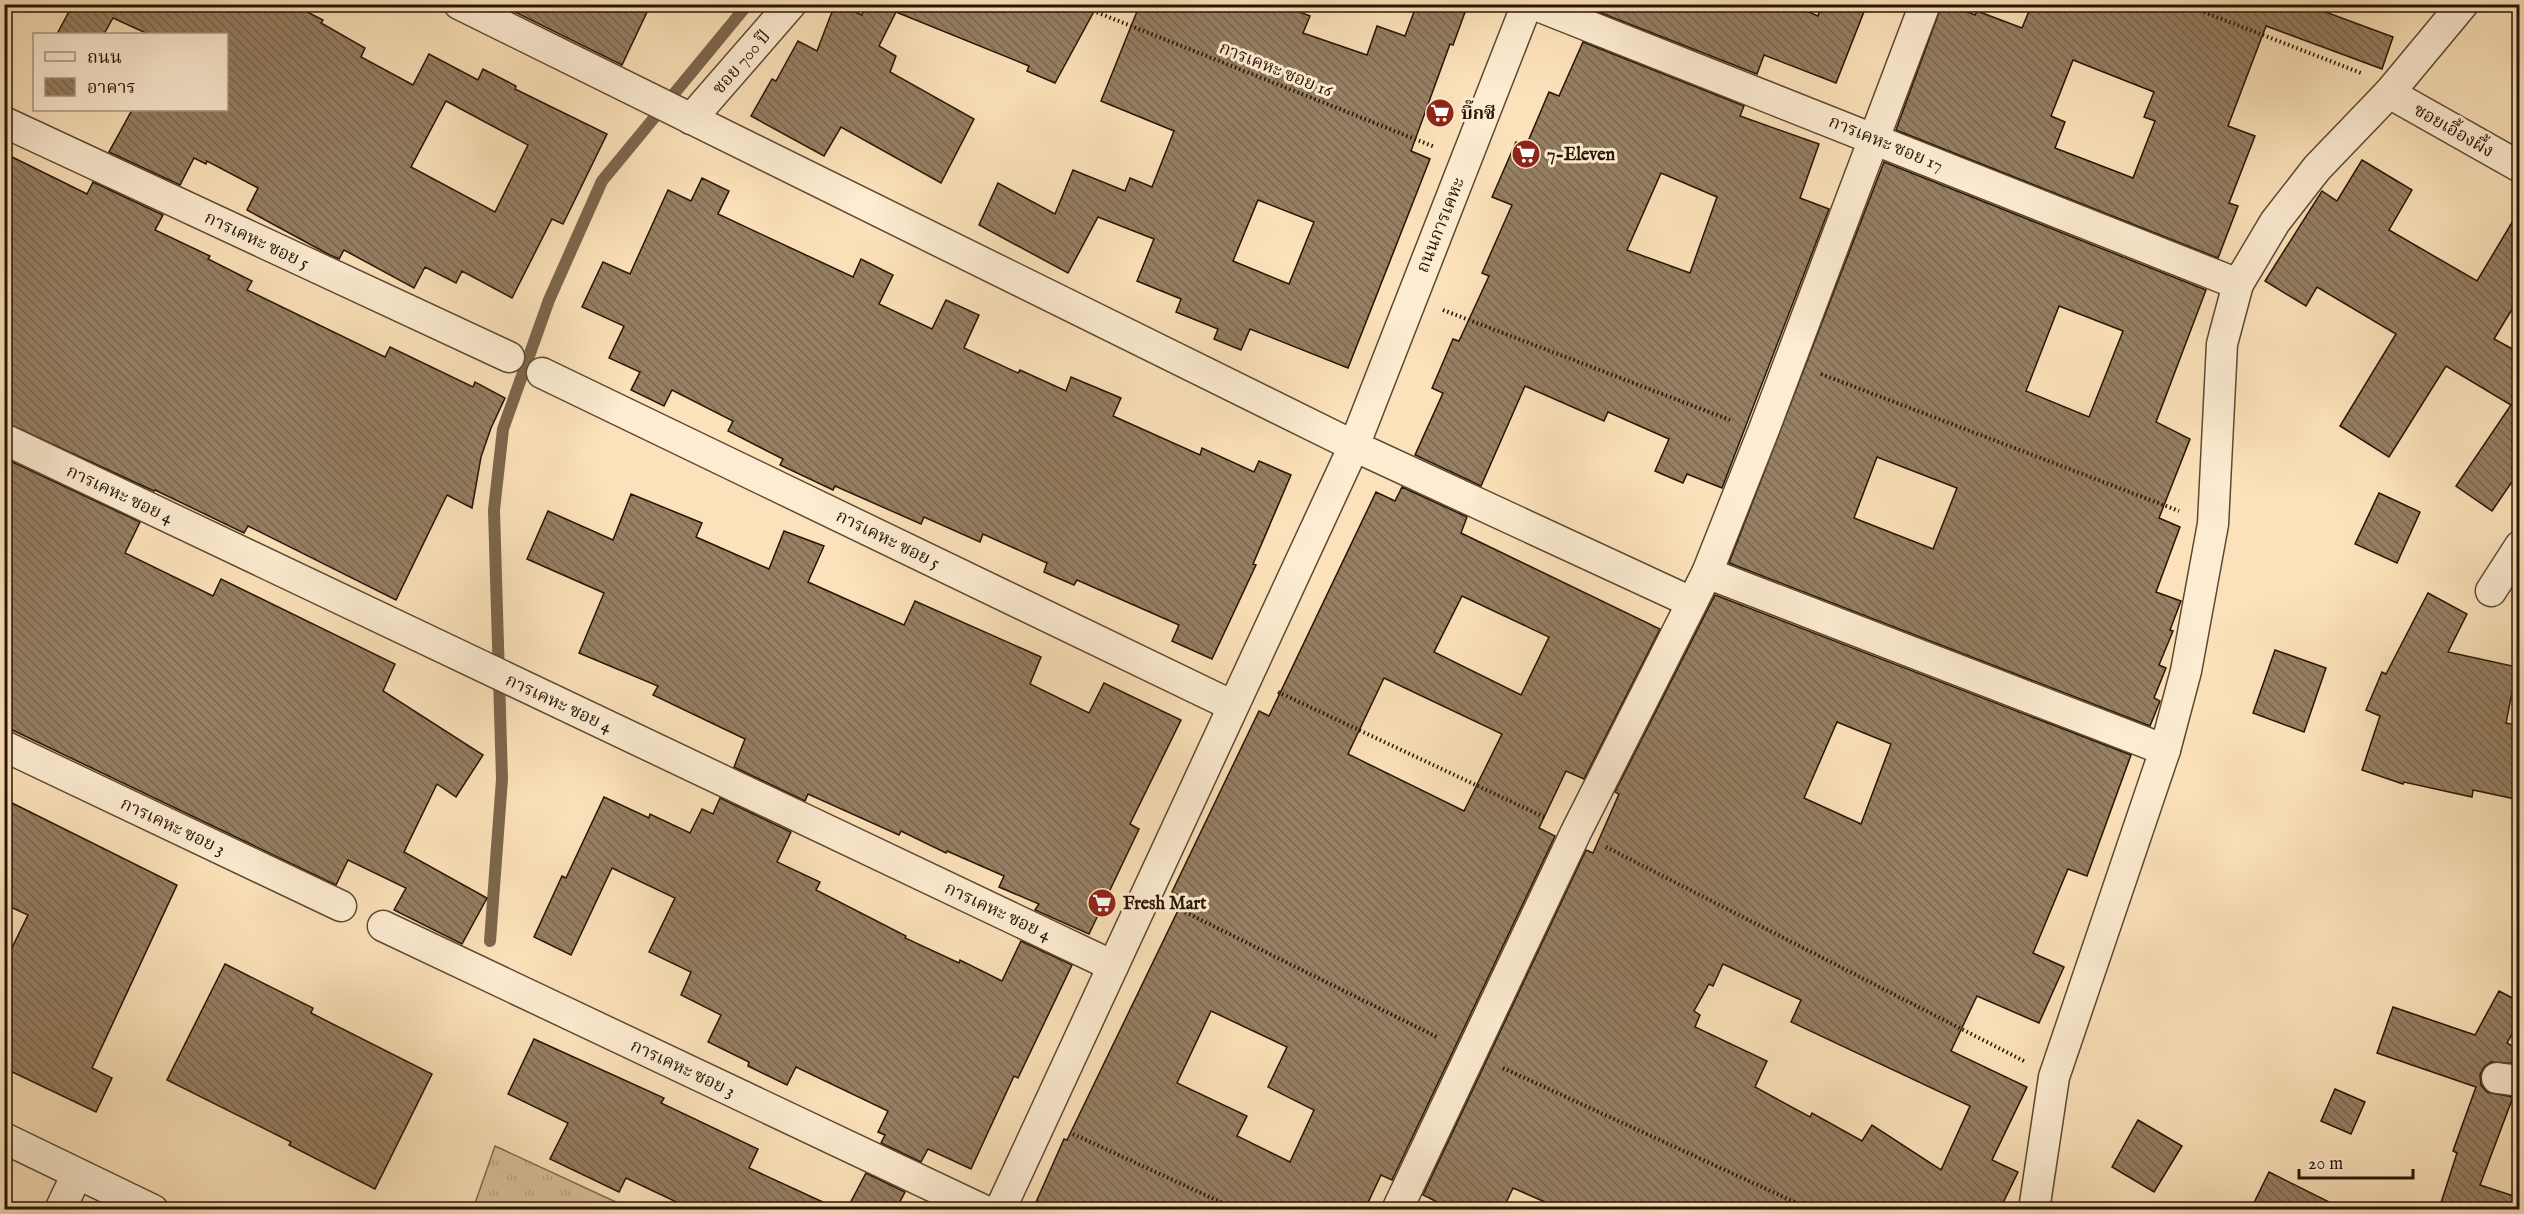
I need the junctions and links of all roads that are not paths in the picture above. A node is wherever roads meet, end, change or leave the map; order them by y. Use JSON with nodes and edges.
{"nodes":[{"id":1,"x":459,"y":4,"type":"edge"},
{"id":2,"x":791,"y":4,"type":"edge"},
{"id":3,"x":1527,"y":4,"type":"edge"},
{"id":4,"x":1533,"y":4,"type":"edge"},
{"id":5,"x":1925,"y":4,"type":"edge"},
{"id":6,"x":2463,"y":4,"type":"edge"},
{"id":7,"x":2389,"y":93,"type":"junction"},
{"id":8,"x":691,"y":119,"type":"junction"},
{"id":9,"x":4,"y":122,"type":"edge"},
{"id":10,"x":1875,"y":138,"type":"junction"},
{"id":11,"x":2520,"y":167,"type":"edge"},
{"id":12,"x":2238,"y":284,"type":"junction"},
{"id":13,"x":509,"y":357,"type":"dead end"},
{"id":14,"x":542,"y":373,"type":"dead end"},
{"id":15,"x":4,"y":439,"type":"edge"},
{"id":16,"x":1354,"y":446,"type":"junction"},
{"id":17,"x":2520,"y":546,"type":"edge"},
{"id":18,"x":1707,"y":573,"type":"junction"},
{"id":19,"x":2492,"y":591,"type":"dead end"},
{"id":20,"x":1691,"y":602,"type":"junction"},
{"id":21,"x":1233,"y":706,"type":"junction"},
{"id":22,"x":4,"y":746,"type":"edge"},
{"id":23,"x":2165,"y":750,"type":"junction"},
{"id":24,"x":341,"y":906,"type":"dead end"},
{"id":25,"x":383,"y":926,"type":"dead end"},
{"id":26,"x":1113,"y":966,"type":"junction"},
{"id":27,"x":4,"y":1138,"type":"edge"},
{"id":28,"x":77,"y":1174,"type":"junction"},
{"id":29,"x":60,"y":1209,"type":"edge"},
{"id":30,"x":153,"y":1209,"type":"edge"},
{"id":31,"x":983,"y":1209,"type":"edge"},
{"id":32,"x":1000,"y":1209,"type":"edge"},
{"id":33,"x":1397,"y":1209,"type":"edge"},
{"id":34,"x":2034,"y":1209,"type":"edge"}],
"edges":[{"from":1,"to":8,"type":"street"},
{"from":2,"to":8,"type":"street","name":"ซอย 700 ปี"},
{"from":3,"to":16,"type":"street","name":"ถนนการเคหะ"},
{"from":4,"to":10,"type":"street","name":"การเคหะ ซอย 17"},
{"from":5,"to":10,"type":"street"},
{"from":6,"to":7,"type":"street"},
{"from":7,"to":11,"type":"street","name":"ซอยเอื้องผื้ง"},
{"from":7,"to":12,"type":"street"},
{"from":8,"to":16,"type":"street"},
{"from":9,"to":13,"type":"street","name":"การเคหะ ซอย 5"},
{"from":10,"to":12,"type":"street","name":"การเคหะ ซอย 17"},
{"from":10,"to":18,"type":"street"},
{"from":12,"to":23,"type":"street"},
{"from":14,"to":21,"type":"street","name":"การเคหะ ซอย 5"},
{"from":15,"to":26,"type":"street","name":"การเคหะ ซอย 4"},
{"from":16,"to":20,"type":"street"},
{"from":16,"to":21,"type":"street","name":"ถนนการเคหะ"},
{"from":17,"to":19,"type":"street"},
{"from":18,"to":20,"type":"street"},
{"from":18,"to":23,"type":"street"},
{"from":20,"to":33,"type":"street"},
{"from":21,"to":26,"type":"street","name":"ถนนการเคหะ"},
{"from":22,"to":24,"type":"street","name":"การเคหะ ซอย 3"},
{"from":23,"to":34,"type":"street"},
{"from":25,"to":31,"type":"street","name":"การเคหะ ซอย 3"},
{"from":26,"to":32,"type":"street","name":"ถนนการเคหะ"},
{"from":27,"to":28,"type":"street"},
{"from":28,"to":29,"type":"street"},
{"from":28,"to":30,"type":"street"}]}
